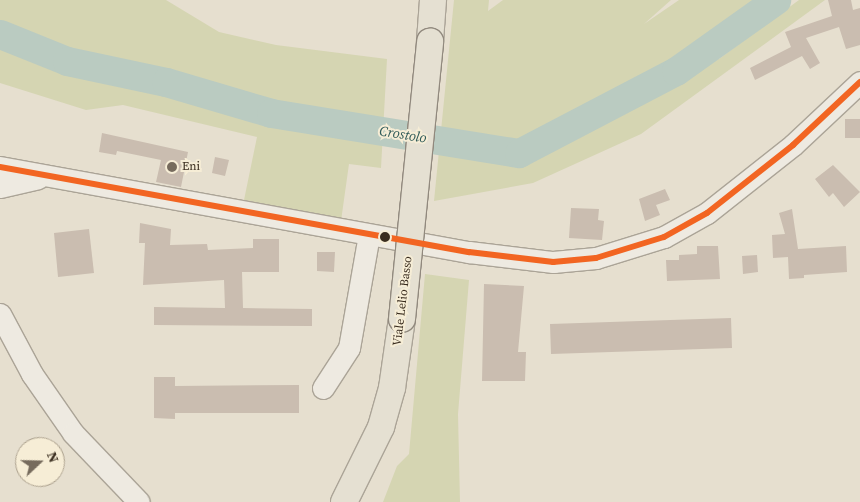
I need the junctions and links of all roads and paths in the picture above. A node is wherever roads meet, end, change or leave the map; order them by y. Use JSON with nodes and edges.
{"nodes":[{"id":1,"x":433,"y":0,"type":"edge"},
{"id":2,"x":860,"y":82,"type":"edge"},
{"id":3,"x":0,"y":167,"type":"edge"},
{"id":4,"x":43,"y":177,"type":"junction"},
{"id":5,"x":0,"y":187,"type":"edge"},
{"id":6,"x":369,"y":236,"type":"junction"},
{"id":7,"x":0,"y":314,"type":"edge"},
{"id":8,"x":323,"y":388,"type":"dead end"},
{"id":9,"x":139,"y":502,"type":"edge"},
{"id":10,"x":344,"y":502,"type":"edge"}],
"edges":[{"from":1,"to":10,"type":"main road","name":"Viale Lelio Basso","bridge":true},
{"from":2,"to":6,"type":"street"},
{"from":3,"to":4,"type":"street"},
{"from":4,"to":5,"type":"street"},
{"from":4,"to":6,"type":"street"},
{"from":6,"to":8,"type":"street"},
{"from":7,"to":9,"type":"street"}]}
